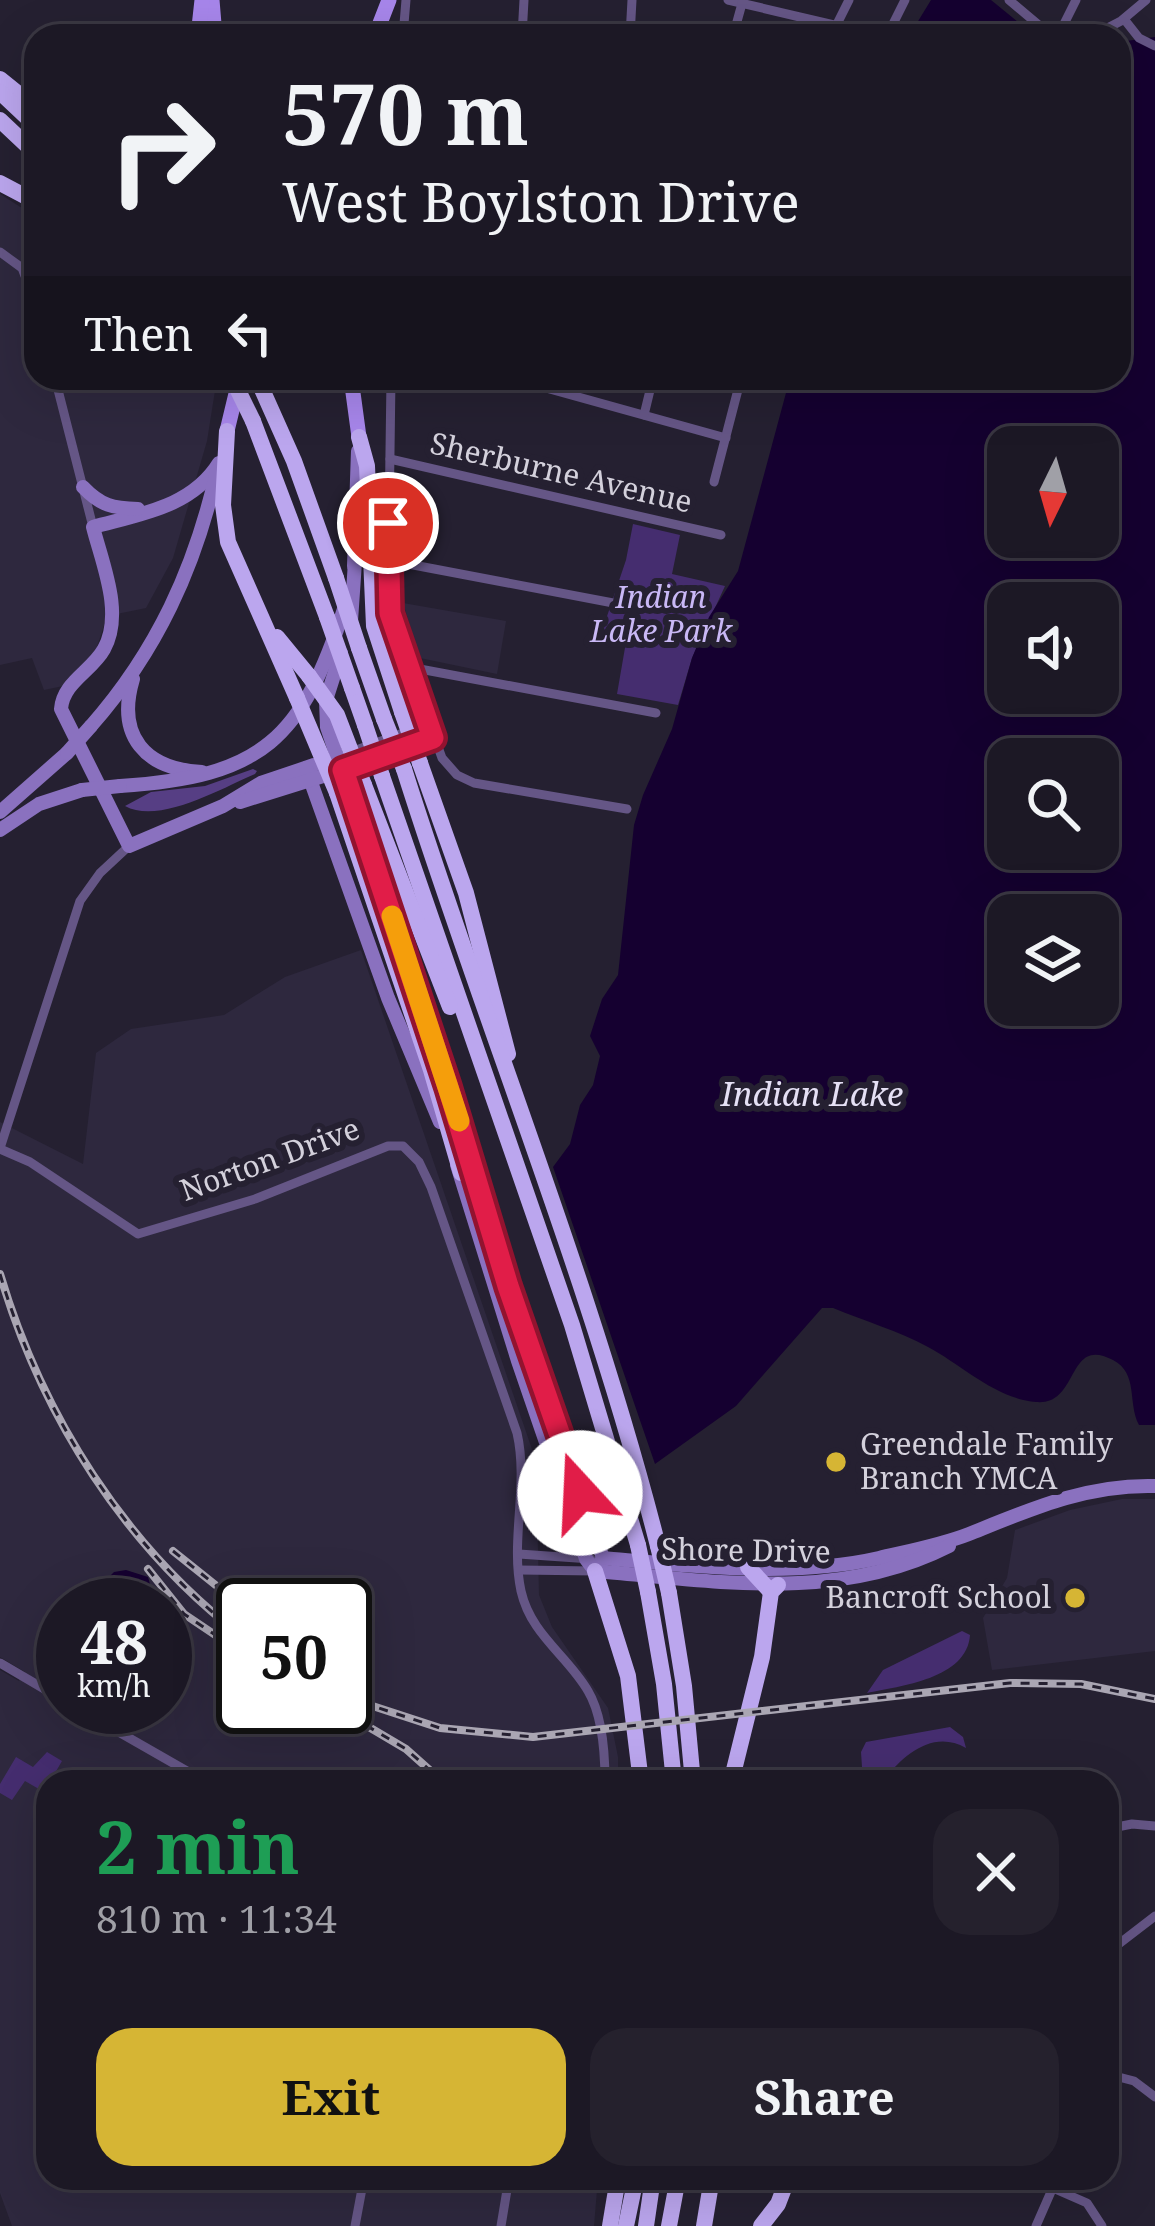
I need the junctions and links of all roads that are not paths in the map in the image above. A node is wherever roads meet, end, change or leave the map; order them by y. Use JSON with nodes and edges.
{"nodes":[{"id":1,"x":728,"y":0,"type":"edge"},
{"id":2,"x":1009,"y":0,"type":"edge"},
{"id":3,"x":1146,"y":0,"type":"edge"},
{"id":4,"x":742,"y":1,"type":"edge"},
{"id":5,"x":1126,"y":22,"type":"joint"},
{"id":6,"x":812,"y":24,"type":"edge"},
{"id":7,"x":1038,"y":24,"type":"edge"},
{"id":8,"x":1121,"y":24,"type":"edge"},
{"id":9,"x":1131,"y":28,"type":"edge"},
{"id":10,"x":1155,"y":46,"type":"edge"},
{"id":11,"x":0,"y":79,"type":"edge"},
{"id":12,"x":0,"y":92,"type":"edge"},
{"id":13,"x":24,"y":98,"type":"edge"},
{"id":14,"x":24,"y":115,"type":"edge"},
{"id":15,"x":0,"y":120,"type":"edge"},
{"id":16,"x":24,"y":143,"type":"edge"},
{"id":17,"x":0,"y":252,"type":"edge"},
{"id":18,"x":24,"y":273,"type":"edge"},
{"id":19,"x":58,"y":390,"type":"edge"},
{"id":20,"x":234,"y":390,"type":"edge"},
{"id":21,"x":241,"y":390,"type":"edge"},
{"id":22,"x":263,"y":390,"type":"edge"},
{"id":23,"x":353,"y":390,"type":"edge"},
{"id":24,"x":391,"y":390,"type":"edge"},
{"id":25,"x":572,"y":390,"type":"edge"},
{"id":26,"x":650,"y":390,"type":"edge"},
{"id":27,"x":738,"y":390,"type":"edge"},
{"id":28,"x":644,"y":415,"type":"junction"},
{"id":29,"x":227,"y":431,"type":"junction"},
{"id":30,"x":359,"y":437,"type":"junction"},
{"id":31,"x":726,"y":438,"type":"junction"},
{"id":32,"x":389,"y":459,"type":"junction"},
{"id":33,"x":219,"y":463,"type":"junction"},
{"id":34,"x":714,"y":482,"type":"dead end"},
{"id":35,"x":83,"y":487,"type":"junction"},
{"id":36,"x":155,"y":509,"type":"junction"},
{"id":37,"x":93,"y":527,"type":"junction"},
{"id":38,"x":721,"y":535,"type":"dead end"},
{"id":39,"x":387,"y":560,"type":"junction"},
{"id":40,"x":355,"y":562,"type":"junction"},
{"id":41,"x":240,"y":574,"type":"junction"},
{"id":42,"x":629,"y":606,"type":"dead end"},
{"id":43,"x":140,"y":663,"type":"junction"},
{"id":44,"x":409,"y":667,"type":"junction"},
{"id":45,"x":656,"y":713,"type":"dead end"},
{"id":46,"x":393,"y":716,"type":"junction"},
{"id":47,"x":428,"y":724,"type":"junction"},
{"id":48,"x":433,"y":738,"type":"junction"},
{"id":49,"x":341,"y":763,"type":"junction"},
{"id":50,"x":217,"y":773,"type":"junction"},
{"id":51,"x":308,"y":774,"type":"junction"},
{"id":52,"x":627,"y":808,"type":"dead end"},
{"id":53,"x":0,"y":812,"type":"edge"},
{"id":54,"x":0,"y":830,"type":"edge"},
{"id":55,"x":129,"y":846,"type":"junction"},
{"id":56,"x":504,"y":1131,"type":"junction"},
{"id":57,"x":0,"y":1148,"type":"edge"},
{"id":58,"x":461,"y":1173,"type":"junction"},
{"id":59,"x":1155,"y":1486,"type":"edge"},
{"id":60,"x":964,"y":1536,"type":"junction"},
{"id":61,"x":519,"y":1555,"type":"junction"},
{"id":62,"x":595,"y":1563,"type":"junction"},
{"id":63,"x":748,"y":1568,"type":"junction"},
{"id":64,"x":519,"y":1570,"type":"junction"},
{"id":65,"x":772,"y":1587,"type":"junction"},
{"id":66,"x":0,"y":1663,"type":"edge"},
{"id":67,"x":36,"y":1684,"type":"edge"},
{"id":68,"x":122,"y":1734,"type":"edge"},
{"id":69,"x":185,"y":1770,"type":"edge"},
{"id":70,"x":603,"y":1770,"type":"edge"},
{"id":71,"x":640,"y":1770,"type":"edge"},
{"id":72,"x":673,"y":1770,"type":"edge"},
{"id":73,"x":692,"y":1770,"type":"edge"},
{"id":74,"x":734,"y":1770,"type":"edge"},
{"id":75,"x":1155,"y":1826,"type":"edge"},
{"id":76,"x":1119,"y":1827,"type":"edge"},
{"id":77,"x":1150,"y":1920,"type":"edge"},
{"id":78,"x":1155,"y":1935,"type":"edge"},
{"id":79,"x":1119,"y":1944,"type":"edge"},
{"id":80,"x":1119,"y":2077,"type":"edge"},
{"id":81,"x":1155,"y":2097,"type":"edge"},
{"id":82,"x":362,"y":2190,"type":"edge"},
{"id":83,"x":506,"y":2190,"type":"edge"},
{"id":84,"x":616,"y":2190,"type":"edge"},
{"id":85,"x":634,"y":2190,"type":"edge"},
{"id":86,"x":651,"y":2190,"type":"edge"},
{"id":87,"x":676,"y":2190,"type":"edge"},
{"id":88,"x":686,"y":2190,"type":"edge"},
{"id":89,"x":710,"y":2190,"type":"edge"},
{"id":90,"x":711,"y":2190,"type":"edge"},
{"id":91,"x":781,"y":2190,"type":"edge"},
{"id":92,"x":1053,"y":2190,"type":"edge"},
{"id":93,"x":1067,"y":2190,"type":"edge"},
{"id":94,"x":762,"y":2223,"type":"edge"},
{"id":95,"x":355,"y":2226,"type":"edge"},
{"id":96,"x":501,"y":2226,"type":"edge"},
{"id":97,"x":610,"y":2226,"type":"edge"},
{"id":98,"x":626,"y":2226,"type":"edge"},
{"id":99,"x":646,"y":2226,"type":"edge"},
{"id":100,"x":669,"y":2226,"type":"edge"},
{"id":101,"x":682,"y":2226,"type":"edge"},
{"id":102,"x":704,"y":2226,"type":"edge"},
{"id":103,"x":719,"y":2226,"type":"edge"},
{"id":104,"x":1036,"y":2226,"type":"edge"},
{"id":105,"x":1102,"y":2226,"type":"edge"}],
"edges":[{"from":1,"to":4,"type":"street"},
{"from":2,"to":7,"type":"street"},
{"from":3,"to":5,"type":"street"},
{"from":4,"to":6,"type":"street"},
{"from":5,"to":8,"type":"street"},
{"from":9,"to":10,"type":"street"},
{"from":11,"to":13,"type":"highway"},
{"from":12,"to":14,"type":"highway"},
{"from":15,"to":16,"type":"highway"},
{"from":17,"to":18,"type":"street"},
{"from":19,"to":35,"type":"street"},
{"from":20,"to":29,"type":"main road"},
{"from":21,"to":56,"type":"highway","bridge":true},
{"from":22,"to":46,"type":"highway","bridge":true},
{"from":23,"to":30,"type":"main road"},
{"from":24,"to":32,"type":"street"},
{"from":25,"to":28,"type":"street"},
{"from":26,"to":28,"type":"street"},
{"from":27,"to":31,"type":"street"},
{"from":28,"to":31,"type":"street"},
{"from":29,"to":33,"type":"main road"},
{"from":29,"to":41,"type":"highway"},
{"from":30,"to":40,"type":"main road"},
{"from":30,"to":46,"type":"highway"},
{"from":31,"to":34,"type":"street"},
{"from":32,"to":38,"type":"street","name":"Sherburne Avenue"},
{"from":32,"to":39,"type":"street"},
{"from":33,"to":36,"type":"main road"},
{"from":33,"to":43,"type":"main road"},
{"from":35,"to":36,"type":"main road"},
{"from":35,"to":37,"type":"street"},
{"from":36,"to":37,"type":"main road"},
{"from":37,"to":55,"type":"main road"},
{"from":39,"to":42,"type":"street"},
{"from":39,"to":44,"type":"street"},
{"from":40,"to":49,"type":"main road"},
{"from":40,"to":50,"type":"main road"},
{"from":41,"to":56,"type":"highway","bridge":true},
{"from":41,"to":58,"type":"highway","bridge":true},
{"from":43,"to":50,"type":"main road"},
{"from":43,"to":53,"type":"main road","bridge":true},
{"from":44,"to":45,"type":"street"},
{"from":44,"to":47,"type":"street"},
{"from":46,"to":73,"type":"highway","bridge":true},
{"from":47,"to":48,"type":"street"},
{"from":47,"to":49,"type":"street"},
{"from":48,"to":49,"type":"street"},
{"from":48,"to":52,"type":"street"},
{"from":49,"to":51,"type":"main road"},
{"from":49,"to":62,"type":"main road"},
{"from":50,"to":54,"type":"main road","bridge":true},
{"from":51,"to":55,"type":"main road"},
{"from":51,"to":58,"type":"main road"},
{"from":55,"to":57,"type":"street"},
{"from":56,"to":72,"type":"highway","bridge":true},
{"from":57,"to":61,"type":"street","name":"Norton Drive"},
{"from":58,"to":62,"type":"main road"},
{"from":59,"to":60,"type":"main road","name":"Shore Drive"},
{"from":60,"to":63,"type":"main road","name":"Shore Drive"},
{"from":60,"to":65,"type":"main road","name":"Shore Drive"},
{"from":61,"to":62,"type":"street","name":"Shore Drive"},
{"from":61,"to":64,"type":"street","name":"Norton Drive"},
{"from":62,"to":63,"type":"main road","name":"Shore Drive"},
{"from":62,"to":64,"type":"street","name":"Shore Drive"},
{"from":62,"to":65,"type":"main road","name":"Shore Drive"},
{"from":62,"to":71,"type":"highway"},
{"from":63,"to":65,"type":"highway"},
{"from":64,"to":70,"type":"street","name":"Norton Drive"},
{"from":65,"to":74,"type":"highway"},
{"from":66,"to":67,"type":"street"},
{"from":68,"to":69,"type":"street"},
{"from":75,"to":76,"type":"street"},
{"from":77,"to":78,"type":"street"},
{"from":77,"to":79,"type":"street"},
{"from":80,"to":81,"type":"street"},
{"from":82,"to":95,"type":"street"},
{"from":83,"to":96,"type":"street"},
{"from":84,"to":97,"type":"highway"},
{"from":85,"to":98,"type":"highway"},
{"from":86,"to":99,"type":"highway"},
{"from":87,"to":100,"type":"highway"},
{"from":88,"to":101,"type":"highway"},
{"from":89,"to":102,"type":"highway"},
{"from":90,"to":103,"type":"highway"},
{"from":91,"to":94,"type":"highway"},
{"from":92,"to":104,"type":"street"},
{"from":93,"to":105,"type":"street"}]}
